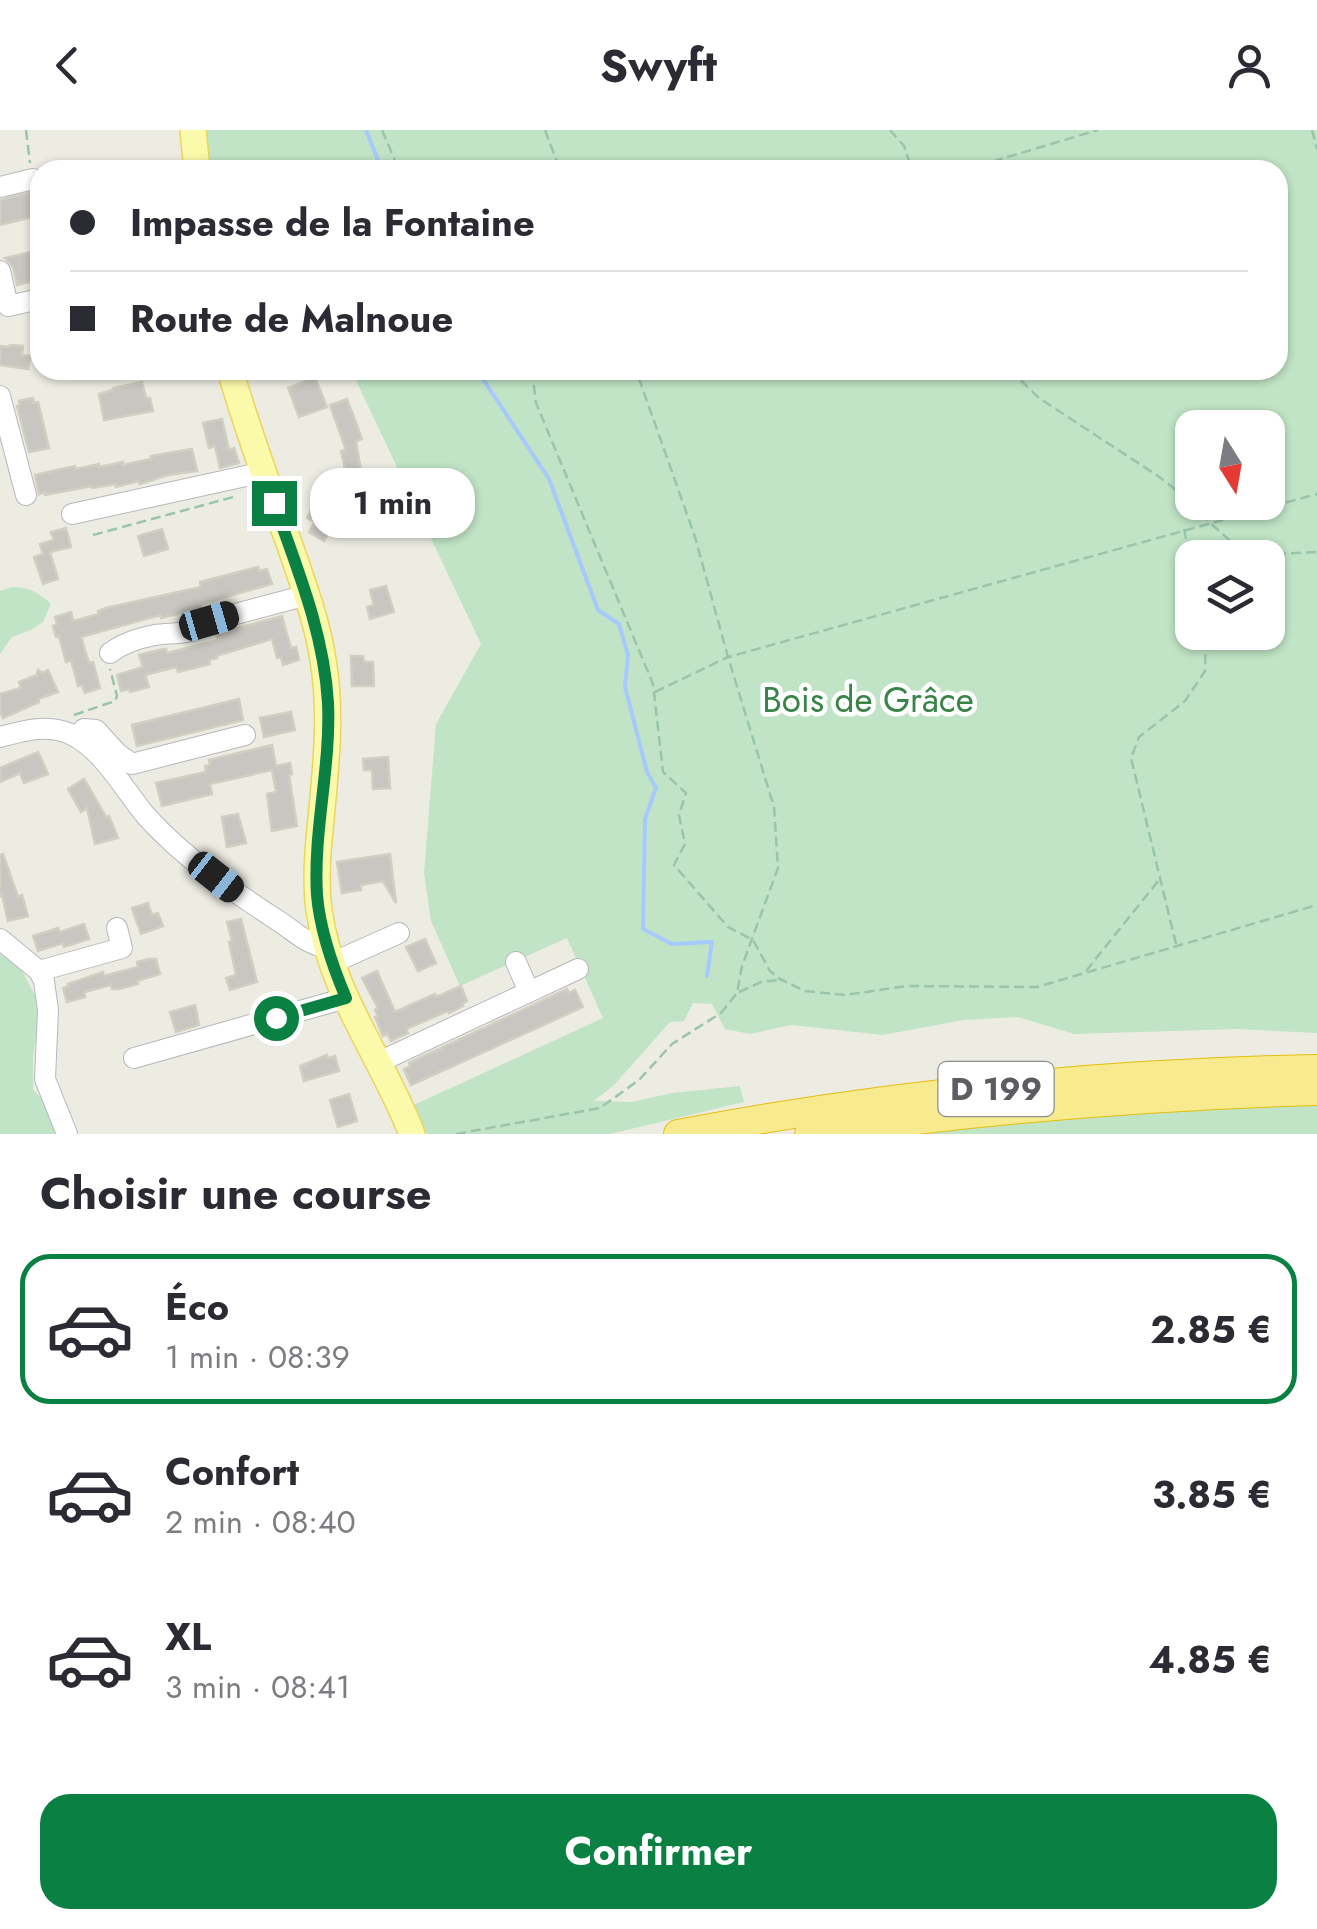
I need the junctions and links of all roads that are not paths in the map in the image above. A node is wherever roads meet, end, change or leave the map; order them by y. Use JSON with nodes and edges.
{"nodes":[{"id":1,"x":193,"y":130,"type":"edge"},
{"id":2,"x":196,"y":160,"type":"edge"},
{"id":3,"x":30,"y":181,"type":"edge"},
{"id":4,"x":0,"y":187,"type":"edge"},
{"id":5,"x":0,"y":271,"type":"edge"},
{"id":6,"x":30,"y":301,"type":"edge"},
{"id":7,"x":233,"y":380,"type":"edge"},
{"id":8,"x":0,"y":396,"type":"edge"},
{"id":9,"x":266,"y":479,"type":"junction"},
{"id":10,"x":26,"y":495,"type":"dead end"},
{"id":11,"x":72,"y":514,"type":"dead end"},
{"id":12,"x":307,"y":595,"type":"junction"},
{"id":13,"x":110,"y":653,"type":"road end"},
{"id":14,"x":69,"y":734,"type":"junction"},
{"id":15,"x":245,"y":735,"type":"dead end"},
{"id":16,"x":0,"y":737,"type":"edge"},
{"id":17,"x":117,"y":928,"type":"dead end"},
{"id":18,"x":399,"y":934,"type":"dead end"},
{"id":19,"x":0,"y":939,"type":"edge"},
{"id":20,"x":330,"y":956,"type":"junction"},
{"id":21,"x":516,"y":962,"type":"dead end"},
{"id":22,"x":578,"y":970,"type":"dead end"},
{"id":23,"x":39,"y":971,"type":"junction"},
{"id":24,"x":530,"y":992,"type":"junction"},
{"id":25,"x":346,"y":998,"type":"junction"},
{"id":26,"x":134,"y":1058,"type":"dead end"},
{"id":27,"x":379,"y":1062,"type":"junction"},
{"id":28,"x":1317,"y":1069,"type":"edge"},
{"id":29,"x":1317,"y":1091,"type":"edge"},
{"id":30,"x":67,"y":1134,"type":"edge"},
{"id":31,"x":412,"y":1134,"type":"edge"},
{"id":32,"x":678,"y":1134,"type":"edge"},
{"id":33,"x":809,"y":1134,"type":"edge"}],
"edges":[{"from":1,"to":2,"type":"main road"},
{"from":3,"to":4,"type":"street"},
{"from":5,"to":6,"type":"street"},
{"from":7,"to":9,"type":"main road"},
{"from":8,"to":10,"type":"street"},
{"from":9,"to":11,"type":"street"},
{"from":9,"to":12,"type":"main road"},
{"from":12,"to":13,"type":"street"},
{"from":12,"to":20,"type":"main road"},
{"from":14,"to":15,"type":"street"},
{"from":14,"to":16,"type":"street"},
{"from":14,"to":20,"type":"street"},
{"from":17,"to":23,"type":"street"},
{"from":18,"to":20,"type":"street"},
{"from":19,"to":23,"type":"street"},
{"from":20,"to":25,"type":"main road"},
{"from":21,"to":24,"type":"street"},
{"from":22,"to":24,"type":"street"},
{"from":23,"to":30,"type":"street"},
{"from":24,"to":27,"type":"street"},
{"from":25,"to":26,"type":"street"},
{"from":25,"to":27,"type":"main road"},
{"from":27,"to":31,"type":"main road"},
{"from":28,"to":32,"type":"highway","number":"D 199"},
{"from":29,"to":33,"type":"highway","number":"D 199"}]}
